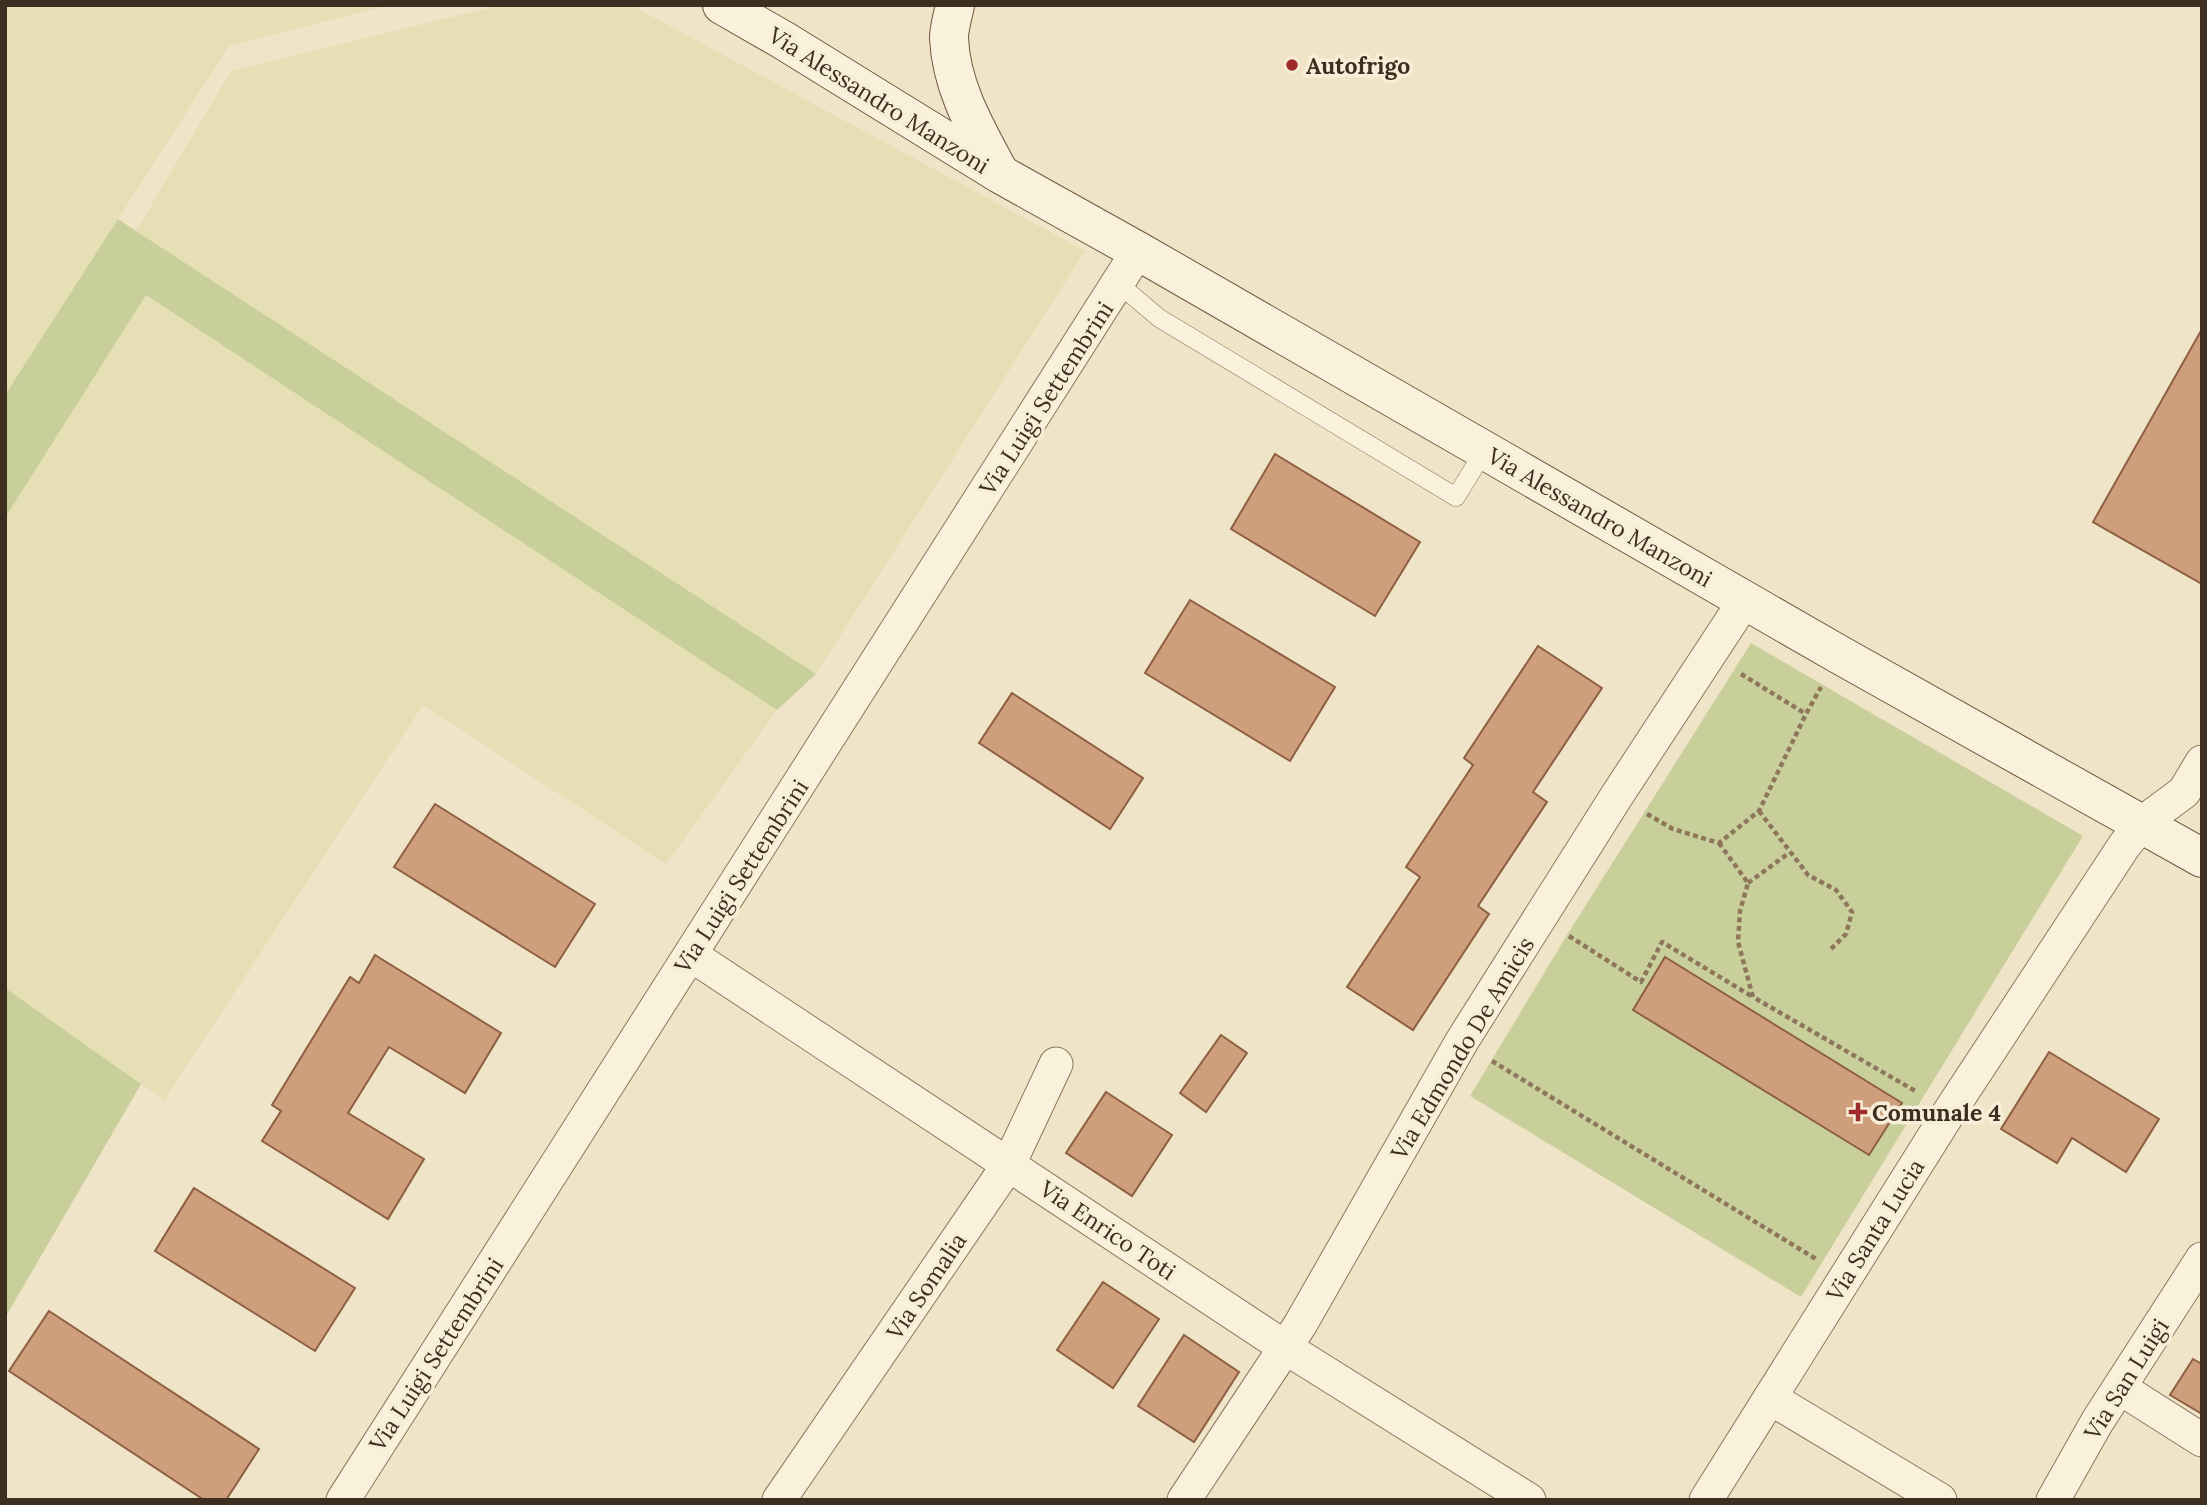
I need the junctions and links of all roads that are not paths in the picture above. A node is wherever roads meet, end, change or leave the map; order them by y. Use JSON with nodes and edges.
{"nodes":[{"id":1,"x":722,"y":5,"type":"edge"},
{"id":2,"x":750,"y":5,"type":"edge"},
{"id":3,"x":955,"y":5,"type":"edge"},
{"id":4,"x":783,"y":40,"type":"junction"},
{"id":5,"x":1000,"y":174,"type":"junction"},
{"id":6,"x":1138,"y":251,"type":"junction"},
{"id":7,"x":1119,"y":284,"type":"junction"},
{"id":8,"x":1484,"y":451,"type":"junction"},
{"id":9,"x":1745,"y":600,"type":"junction"},
{"id":10,"x":2202,"y":762,"type":"edge"},
{"id":11,"x":2141,"y":823,"type":"junction"},
{"id":12,"x":2202,"y":858,"type":"edge"},
{"id":13,"x":691,"y":955,"type":"junction"},
{"id":14,"x":1056,"y":1064,"type":"dead end"},
{"id":15,"x":1009,"y":1164,"type":"junction"},
{"id":16,"x":2202,"y":1259,"type":"edge"},
{"id":17,"x":1286,"y":1348,"type":"junction"},
{"id":18,"x":2120,"y":1388,"type":"junction"},
{"id":19,"x":1770,"y":1398,"type":"junction"},
{"id":20,"x":2202,"y":1440,"type":"edge"},
{"id":21,"x":343,"y":1500,"type":"edge"},
{"id":22,"x":779,"y":1500,"type":"edge"},
{"id":23,"x":1184,"y":1500,"type":"edge"},
{"id":24,"x":1530,"y":1500,"type":"edge"},
{"id":25,"x":1706,"y":1500,"type":"edge"},
{"id":26,"x":1940,"y":1500,"type":"edge"},
{"id":27,"x":2053,"y":1500,"type":"edge"}],
"edges":[{"from":1,"to":4,"type":"main road","name":"Via Alessandro Manzoni"},
{"from":2,"to":4,"type":"main road"},
{"from":3,"to":5,"type":"main road","name":"Via Alessandro Manzoni"},
{"from":4,"to":5,"type":"main road","name":"Via Alessandro Manzoni"},
{"from":5,"to":6,"type":"main road","name":"Via Alessandro Manzoni"},
{"from":6,"to":7,"type":"street","name":"Via Luigi Settembrini"},
{"from":6,"to":8,"type":"main road","name":"Via Alessandro Manzoni"},
{"from":7,"to":8,"type":"lane"},
{"from":7,"to":13,"type":"street","name":"Via Luigi Settembrini"},
{"from":8,"to":9,"type":"main road","name":"Via Alessandro Manzoni"},
{"from":9,"to":11,"type":"main road","name":"Via Alessandro Manzoni"},
{"from":9,"to":17,"type":"street","name":"Via Edmondo De Amicis"},
{"from":10,"to":11,"type":"street"},
{"from":11,"to":12,"type":"main road","name":"Via Alessandro Manzoni"},
{"from":11,"to":19,"type":"street","name":"Via Santa Lucia"},
{"from":13,"to":15,"type":"street","name":"Via Enrico Toti"},
{"from":13,"to":21,"type":"street","name":"Via Luigi Settembrini"},
{"from":14,"to":15,"type":"street","name":"Via Somalia"},
{"from":15,"to":17,"type":"street","name":"Via Enrico Toti"},
{"from":15,"to":22,"type":"street","name":"Via Somalia"},
{"from":16,"to":18,"type":"street","name":"Via San Luigi"},
{"from":17,"to":23,"type":"street","name":"Via Edmondo De Amicis"},
{"from":17,"to":24,"type":"street","name":"Via Enrico Toti"},
{"from":18,"to":20,"type":"street"},
{"from":18,"to":27,"type":"street","name":"Via San Luigi"},
{"from":19,"to":25,"type":"street","name":"Via Santa Lucia"},
{"from":19,"to":26,"type":"street"}]}
